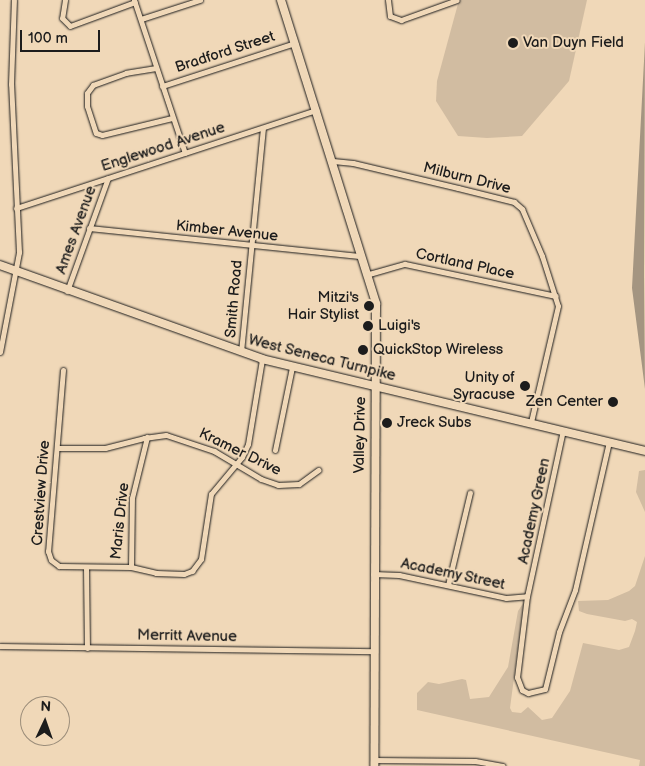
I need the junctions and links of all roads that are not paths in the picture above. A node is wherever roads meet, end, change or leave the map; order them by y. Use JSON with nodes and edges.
{"nodes":[{"id":1,"x":14,"y":0,"type":"edge"},
{"id":2,"x":65,"y":0,"type":"edge"},
{"id":3,"x":200,"y":0,"type":"edge"},
{"id":4,"x":282,"y":0,"type":"edge"},
{"id":5,"x":388,"y":0,"type":"edge"},
{"id":6,"x":457,"y":0,"type":"edge"},
{"id":7,"x":135,"y":1,"type":"edge"},
{"id":8,"x":141,"y":19,"type":"junction"},
{"id":9,"x":295,"y":43,"type":"junction"},
{"id":10,"x":156,"y":68,"type":"junction"},
{"id":11,"x":162,"y":86,"type":"junction"},
{"id":12,"x":317,"y":110,"type":"junction"},
{"id":13,"x":172,"y":118,"type":"junction"},
{"id":14,"x":263,"y":128,"type":"junction"},
{"id":15,"x":185,"y":153,"type":"junction"},
{"id":16,"x":333,"y":161,"type":"junction"},
{"id":17,"x":108,"y":178,"type":"junction"},
{"id":18,"x":16,"y":208,"type":"junction"},
{"id":19,"x":89,"y":228,"type":"junction"},
{"id":20,"x":251,"y":246,"type":"junction"},
{"id":21,"x":362,"y":256,"type":"junction"},
{"id":22,"x":0,"y":265,"type":"edge"},
{"id":23,"x":16,"y":272,"type":"junction"},
{"id":24,"x":370,"y":274,"type":"junction"},
{"id":25,"x":67,"y":291,"type":"junction"},
{"id":26,"x":556,"y":296,"type":"junction"},
{"id":27,"x":0,"y":352,"type":"edge"},
{"id":28,"x":241,"y":352,"type":"junction"},
{"id":29,"x":262,"y":359,"type":"junction"},
{"id":30,"x":292,"y":367,"type":"junction"},
{"id":31,"x":63,"y":370,"type":"dead end"},
{"id":32,"x":375,"y":387,"type":"junction"},
{"id":33,"x":531,"y":422,"type":"junction"},
{"id":34,"x":563,"y":430,"type":"junction"},
{"id":35,"x":147,"y":437,"type":"junction"},
{"id":36,"x":609,"y":442,"type":"junction"},
{"id":37,"x":57,"y":448,"type":"junction"},
{"id":38,"x":275,"y":450,"type":"dead end"},
{"id":39,"x":643,"y":450,"type":"edge"},
{"id":40,"x":236,"y":464,"type":"junction"},
{"id":41,"x":318,"y":470,"type":"dead end"},
{"id":42,"x":470,"y":493,"type":"dead end"},
{"id":43,"x":86,"y":567,"type":"junction"},
{"id":44,"x":131,"y":567,"type":"junction"},
{"id":45,"x":372,"y":574,"type":"junction"},
{"id":46,"x":448,"y":585,"type":"junction"},
{"id":47,"x":527,"y":596,"type":"junction"},
{"id":48,"x":0,"y":646,"type":"edge"},
{"id":49,"x":87,"y":648,"type":"junction"},
{"id":50,"x":374,"y":651,"type":"junction"},
{"id":51,"x":374,"y":763,"type":"edge"},
{"id":52,"x":450,"y":763,"type":"edge"},
{"id":53,"x":503,"y":766,"type":"edge"}],
"edges":[{"from":1,"to":18,"type":"street"},
{"from":2,"to":7,"type":"street"},
{"from":3,"to":8,"type":"street"},
{"from":4,"to":9,"type":"main road","name":"Valley Drive"},
{"from":5,"to":6,"type":"street"},
{"from":7,"to":8,"type":"street"},
{"from":8,"to":10,"type":"street"},
{"from":9,"to":11,"type":"street","name":"Bradford Street"},
{"from":9,"to":12,"type":"main road","name":"Valley Drive"},
{"from":10,"to":11,"type":"street"},
{"from":10,"to":13,"type":"street"},
{"from":11,"to":13,"type":"street"},
{"from":12,"to":14,"type":"street","name":"Englewood Avenue"},
{"from":12,"to":16,"type":"main road","name":"Valley Drive"},
{"from":13,"to":15,"type":"street"},
{"from":14,"to":15,"type":"street","name":"Englewood Avenue"},
{"from":14,"to":20,"type":"street","name":"Smith Road"},
{"from":15,"to":17,"type":"street","name":"Englewood Avenue"},
{"from":16,"to":21,"type":"main road","name":"Valley Drive"},
{"from":16,"to":26,"type":"street","name":"Milburn Drive"},
{"from":17,"to":18,"type":"street","name":"Englewood Avenue"},
{"from":17,"to":19,"type":"street","name":"Ames Avenue"},
{"from":18,"to":23,"type":"street"},
{"from":19,"to":20,"type":"street","name":"Kimber Avenue"},
{"from":19,"to":25,"type":"street","name":"Ames Avenue"},
{"from":20,"to":21,"type":"street","name":"Kimber Avenue"},
{"from":20,"to":28,"type":"street","name":"Smith Road"},
{"from":21,"to":24,"type":"main road","name":"Valley Drive"},
{"from":22,"to":23,"type":"main road","name":"West Seneca Turnpike"},
{"from":23,"to":25,"type":"main road","name":"West Seneca Turnpike"},
{"from":23,"to":27,"type":"street"},
{"from":24,"to":26,"type":"street","name":"Cortland Place"},
{"from":24,"to":32,"type":"main road","name":"Valley Drive"},
{"from":25,"to":28,"type":"main road","name":"West Seneca Turnpike"},
{"from":26,"to":33,"type":"street","name":"Milburn Drive"},
{"from":28,"to":29,"type":"main road","name":"West Seneca Turnpike"},
{"from":29,"to":30,"type":"main road","name":"West Seneca Turnpike"},
{"from":29,"to":40,"type":"street"},
{"from":30,"to":32,"type":"main road","name":"West Seneca Turnpike"},
{"from":30,"to":38,"type":"street"},
{"from":31,"to":37,"type":"street","name":"Crestview Drive"},
{"from":32,"to":33,"type":"main road","name":"West Seneca Turnpike"},
{"from":32,"to":45,"type":"main road","name":"Valley Drive"},
{"from":33,"to":34,"type":"main road","name":"West Seneca Turnpike"},
{"from":34,"to":36,"type":"main road","name":"West Seneca Turnpike"},
{"from":34,"to":47,"type":"street","name":"Academy Green"},
{"from":35,"to":37,"type":"street","name":"Kramer Drive"},
{"from":35,"to":40,"type":"street","name":"Kramer Drive"},
{"from":35,"to":44,"type":"street","name":"Maris Drive"},
{"from":36,"to":39,"type":"main road","name":"West Seneca Turnpike"},
{"from":36,"to":47,"type":"street","name":"Academy Green"},
{"from":37,"to":43,"type":"street","name":"Crestview Drive"},
{"from":40,"to":41,"type":"street","name":"Kramer Drive"},
{"from":40,"to":44,"type":"street"},
{"from":42,"to":46,"type":"street"},
{"from":43,"to":44,"type":"street","name":"Maris Drive"},
{"from":43,"to":49,"type":"street"},
{"from":45,"to":46,"type":"street","name":"Academy Street"},
{"from":45,"to":50,"type":"main road","name":"Valley Drive"},
{"from":46,"to":47,"type":"street","name":"Academy Street"},
{"from":48,"to":49,"type":"street","name":"Merritt Avenue"},
{"from":49,"to":50,"type":"street","name":"Merritt Avenue"},
{"from":50,"to":51,"type":"main road","name":"Valley Drive"},
{"from":51,"to":52,"type":"street"},
{"from":52,"to":53,"type":"street"}]}
